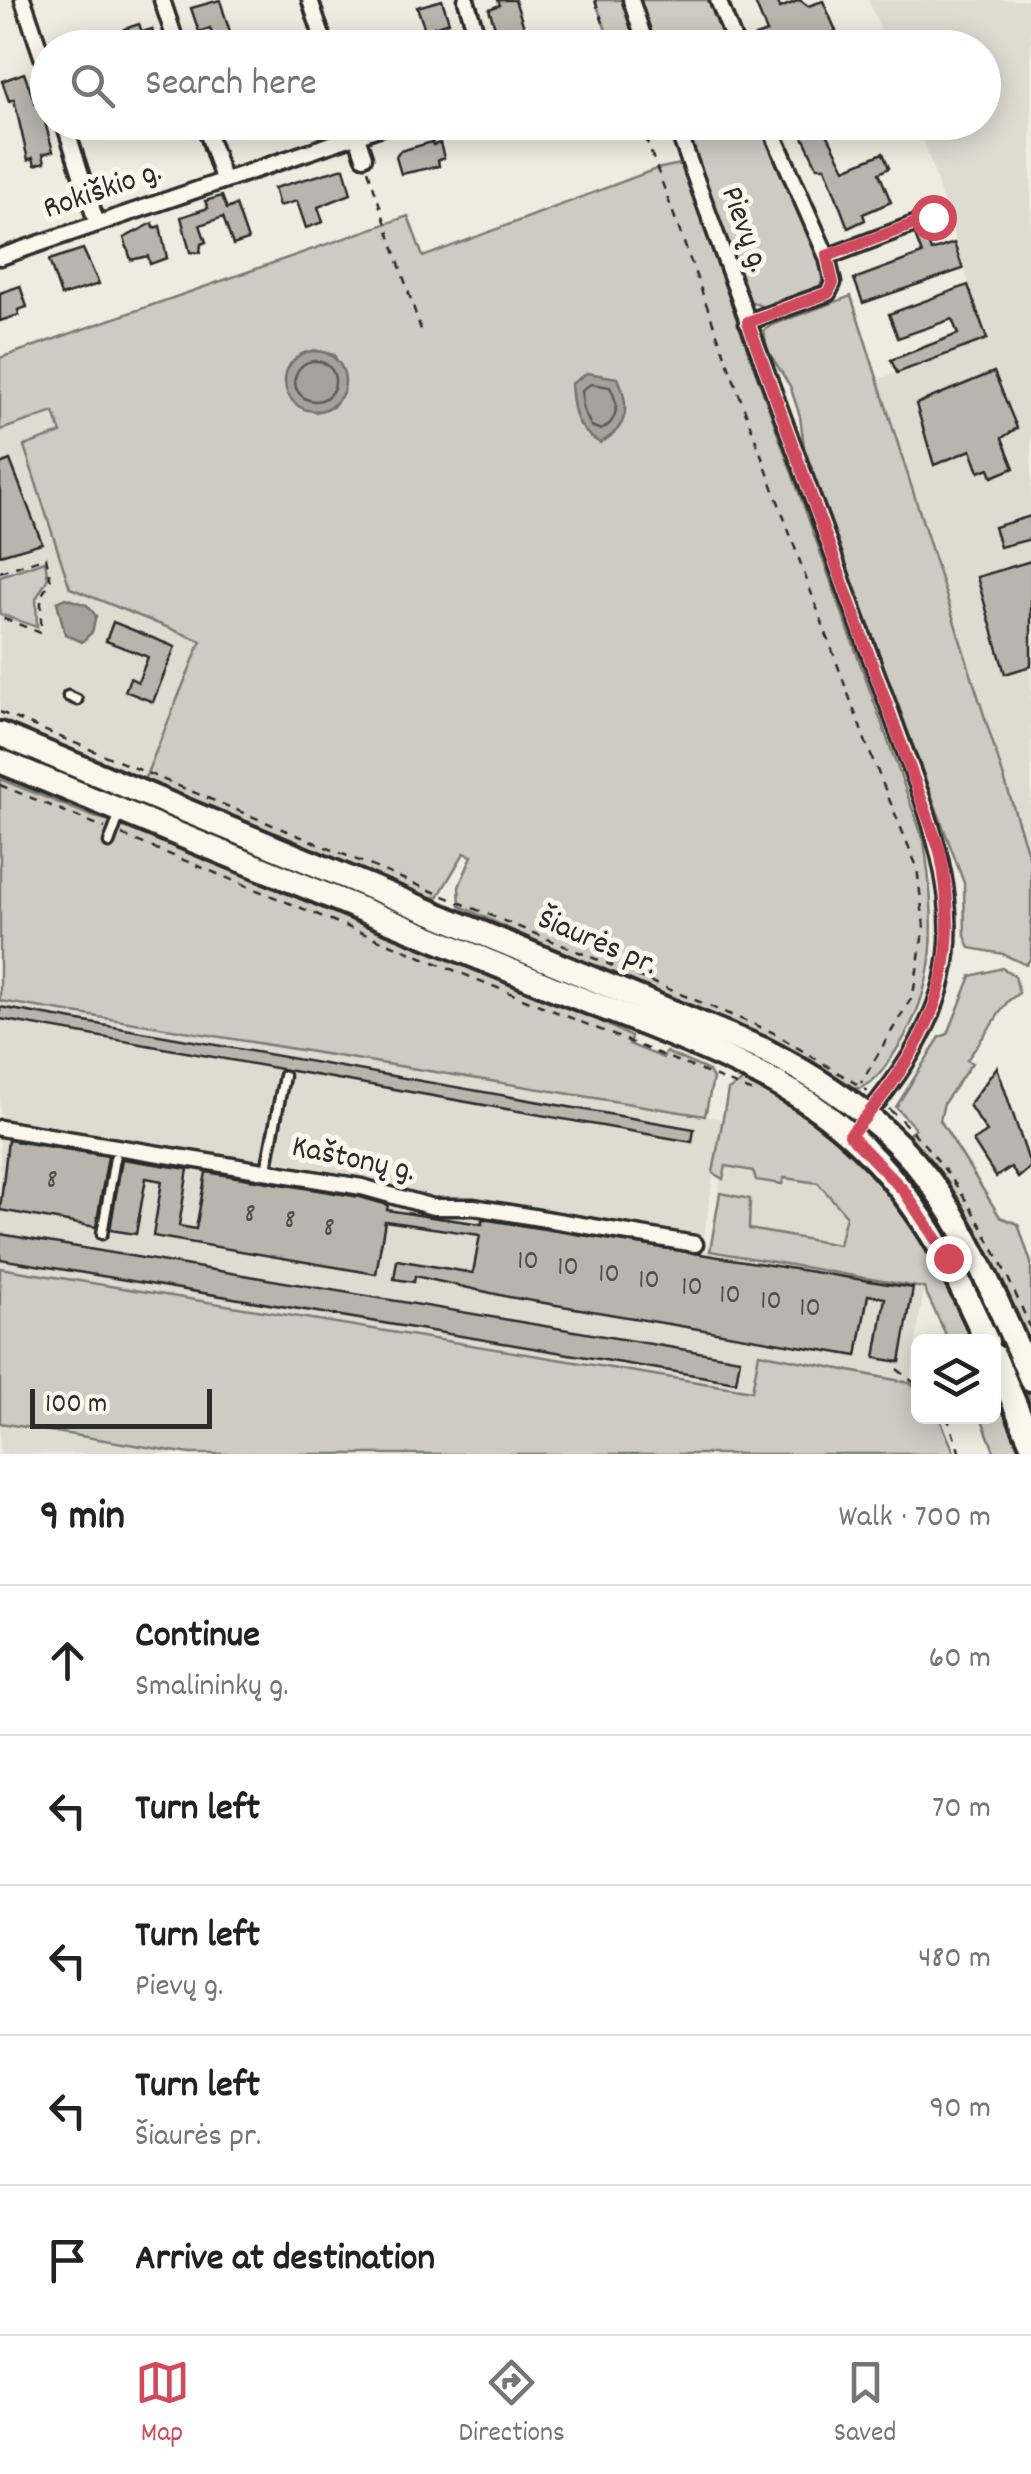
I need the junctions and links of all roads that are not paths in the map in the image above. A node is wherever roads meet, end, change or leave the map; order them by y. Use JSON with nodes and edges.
{"nodes":[{"id":1,"x":23,"y":0,"type":"edge"},
{"id":2,"x":162,"y":0,"type":"edge"},
{"id":3,"x":310,"y":0,"type":"edge"},
{"id":4,"x":466,"y":0,"type":"edge"},
{"id":5,"x":631,"y":0,"type":"edge"},
{"id":6,"x":718,"y":0,"type":"edge"},
{"id":7,"x":33,"y":30,"type":"edge"},
{"id":8,"x":172,"y":30,"type":"edge"},
{"id":9,"x":320,"y":30,"type":"edge"},
{"id":10,"x":476,"y":30,"type":"edge"},
{"id":11,"x":640,"y":30,"type":"edge"},
{"id":12,"x":730,"y":30,"type":"edge"},
{"id":13,"x":70,"y":140,"type":"edge"},
{"id":14,"x":210,"y":140,"type":"edge"},
{"id":15,"x":325,"y":140,"type":"edge"},
{"id":16,"x":358,"y":140,"type":"edge"},
{"id":17,"x":682,"y":140,"type":"edge"},
{"id":18,"x":776,"y":140,"type":"edge"},
{"id":19,"x":364,"y":157,"type":"road end"},
{"id":20,"x":223,"y":179,"type":"junction"},
{"id":21,"x":933,"y":217,"type":"dead end"},
{"id":22,"x":97,"y":224,"type":"junction"},
{"id":23,"x":827,"y":256,"type":"junction"},
{"id":24,"x":0,"y":257,"type":"edge"},
{"id":25,"x":748,"y":322,"type":"junction"},
{"id":26,"x":0,"y":746,"type":"edge"},
{"id":27,"x":117,"y":821,"type":"junction"},
{"id":28,"x":108,"y":842,"type":"dead end"},
{"id":29,"x":284,"y":1076,"type":"dead end"},
{"id":30,"x":869,"y":1114,"type":"junction"},
{"id":31,"x":0,"y":1128,"type":"edge"},
{"id":32,"x":850,"y":1135,"type":"junction"},
{"id":33,"x":115,"y":1158,"type":"dead end"},
{"id":34,"x":266,"y":1171,"type":"junction"},
{"id":35,"x":102,"y":1234,"type":"dead end"},
{"id":36,"x":695,"y":1244,"type":"dead end"},
{"id":37,"x":983,"y":1334,"type":"edge"},
{"id":38,"x":1001,"y":1372,"type":"edge"},
{"id":39,"x":1031,"y":1379,"type":"edge"},
{"id":40,"x":1031,"y":1442,"type":"edge"}],
"edges":[{"from":1,"to":7,"type":"street"},
{"from":2,"to":8,"type":"street"},
{"from":3,"to":9,"type":"street"},
{"from":4,"to":10,"type":"street"},
{"from":5,"to":11,"type":"street"},
{"from":6,"to":12,"type":"street"},
{"from":13,"to":22,"type":"street"},
{"from":14,"to":20,"type":"street"},
{"from":15,"to":20,"type":"street","name":"Rokiškio g."},
{"from":16,"to":19,"type":"street"},
{"from":17,"to":25,"type":"street","name":"Pievų g."},
{"from":18,"to":23,"type":"street"},
{"from":20,"to":22,"type":"street","name":"Rokiškio g."},
{"from":21,"to":23,"type":"street"},
{"from":22,"to":24,"type":"street","name":"Rokiškio g."},
{"from":23,"to":25,"type":"street"},
{"from":25,"to":30,"type":"street","name":"Pievų g."},
{"from":26,"to":27,"type":"main road","name":"Šiaurės pr."},
{"from":26,"to":30,"type":"main road","name":"Šiaurės pr."},
{"from":27,"to":28,"type":"lane"},
{"from":27,"to":32,"type":"main road","name":"Šiaurės pr."},
{"from":29,"to":34,"type":"lane"},
{"from":30,"to":32,"type":"street","name":"Pievų g."},
{"from":30,"to":39,"type":"main road","name":"Šiaurės pr."},
{"from":31,"to":34,"type":"street","name":"Kaštonų g."},
{"from":32,"to":37,"type":"main road","name":"Šiaurės pr."},
{"from":33,"to":35,"type":"lane"},
{"from":34,"to":36,"type":"street","name":"Kaštonų g."},
{"from":38,"to":40,"type":"main road"}]}
